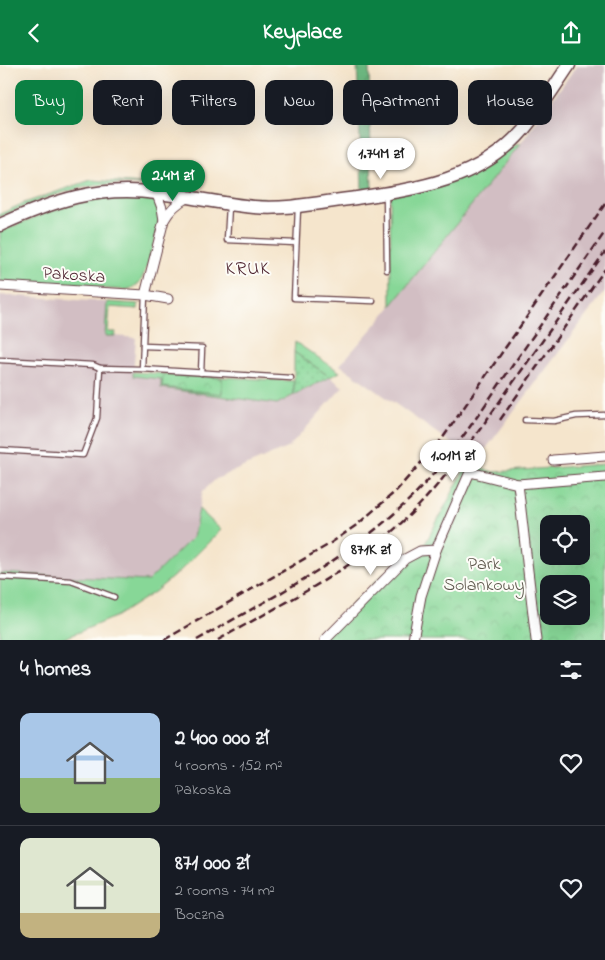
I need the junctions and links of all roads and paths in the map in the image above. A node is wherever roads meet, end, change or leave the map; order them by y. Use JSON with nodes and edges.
{"nodes":[{"id":1,"x":569,"y":65,"type":"edge"},
{"id":2,"x":156,"y":192,"type":"junction"},
{"id":3,"x":386,"y":193,"type":"junction"},
{"id":4,"x":188,"y":197,"type":"junction"},
{"id":5,"x":229,"y":204,"type":"junction"},
{"id":6,"x":298,"y":206,"type":"junction"},
{"id":7,"x":164,"y":220,"type":"junction"},
{"id":8,"x":0,"y":225,"type":"edge"},
{"id":9,"x":296,"y":243,"type":"junction"},
{"id":10,"x":387,"y":270,"type":"dead end"},
{"id":11,"x":0,"y":286,"type":"edge"},
{"id":12,"x":145,"y":295,"type":"junction"},
{"id":13,"x":168,"y":299,"type":"dead end"},
{"id":14,"x":373,"y":301,"type":"dead end"},
{"id":15,"x":142,"y":346,"type":"junction"},
{"id":16,"x":0,"y":360,"type":"edge"},
{"id":17,"x":100,"y":368,"type":"junction"},
{"id":18,"x":142,"y":369,"type":"junction"},
{"id":19,"x":201,"y":373,"type":"junction"},
{"id":20,"x":291,"y":378,"type":"dead end"},
{"id":21,"x":605,"y":415,"type":"edge"},
{"id":22,"x":525,"y":420,"type":"dead end"},
{"id":23,"x":0,"y":450,"type":"edge"},
{"id":24,"x":605,"y":456,"type":"edge"},
{"id":25,"x":553,"y":460,"type":"dead end"},
{"id":26,"x":605,"y":477,"type":"edge"},
{"id":27,"x":518,"y":484,"type":"junction"},
{"id":28,"x":436,"y":550,"type":"junction"},
{"id":29,"x":0,"y":577,"type":"edge"},
{"id":30,"x":114,"y":597,"type":"dead end"},
{"id":31,"x":326,"y":640,"type":"edge"},
{"id":32,"x":412,"y":640,"type":"edge"},
{"id":33,"x":536,"y":640,"type":"edge"}],
"edges":[{"from":1,"to":3,"type":"main road"},
{"from":2,"to":4,"type":"main road"},
{"from":2,"to":7,"type":"street"},
{"from":2,"to":8,"type":"main road"},
{"from":3,"to":6,"type":"main road"},
{"from":3,"to":10,"type":"lane"},
{"from":4,"to":5,"type":"main road"},
{"from":4,"to":7,"type":"street"},
{"from":5,"to":6,"type":"main road"},
{"from":5,"to":9,"type":"lane"},
{"from":6,"to":9,"type":"lane"},
{"from":7,"to":12,"type":"street"},
{"from":9,"to":14,"type":"lane"},
{"from":11,"to":12,"type":"street","name":"Pakoska"},
{"from":12,"to":13,"type":"street","name":"Pakoska"},
{"from":12,"to":15,"type":"lane"},
{"from":15,"to":18,"type":"lane"},
{"from":15,"to":19,"type":"lane"},
{"from":16,"to":17,"type":"lane"},
{"from":17,"to":18,"type":"lane"},
{"from":17,"to":23,"type":"lane"},
{"from":18,"to":19,"type":"lane"},
{"from":19,"to":20,"type":"lane"},
{"from":21,"to":22,"type":"lane"},
{"from":24,"to":25,"type":"street"},
{"from":26,"to":27,"type":"street"},
{"from":27,"to":28,"type":"street"},
{"from":27,"to":33,"type":"street"},
{"from":28,"to":31,"type":"street"},
{"from":28,"to":32,"type":"street"},
{"from":29,"to":30,"type":"lane"}]}
